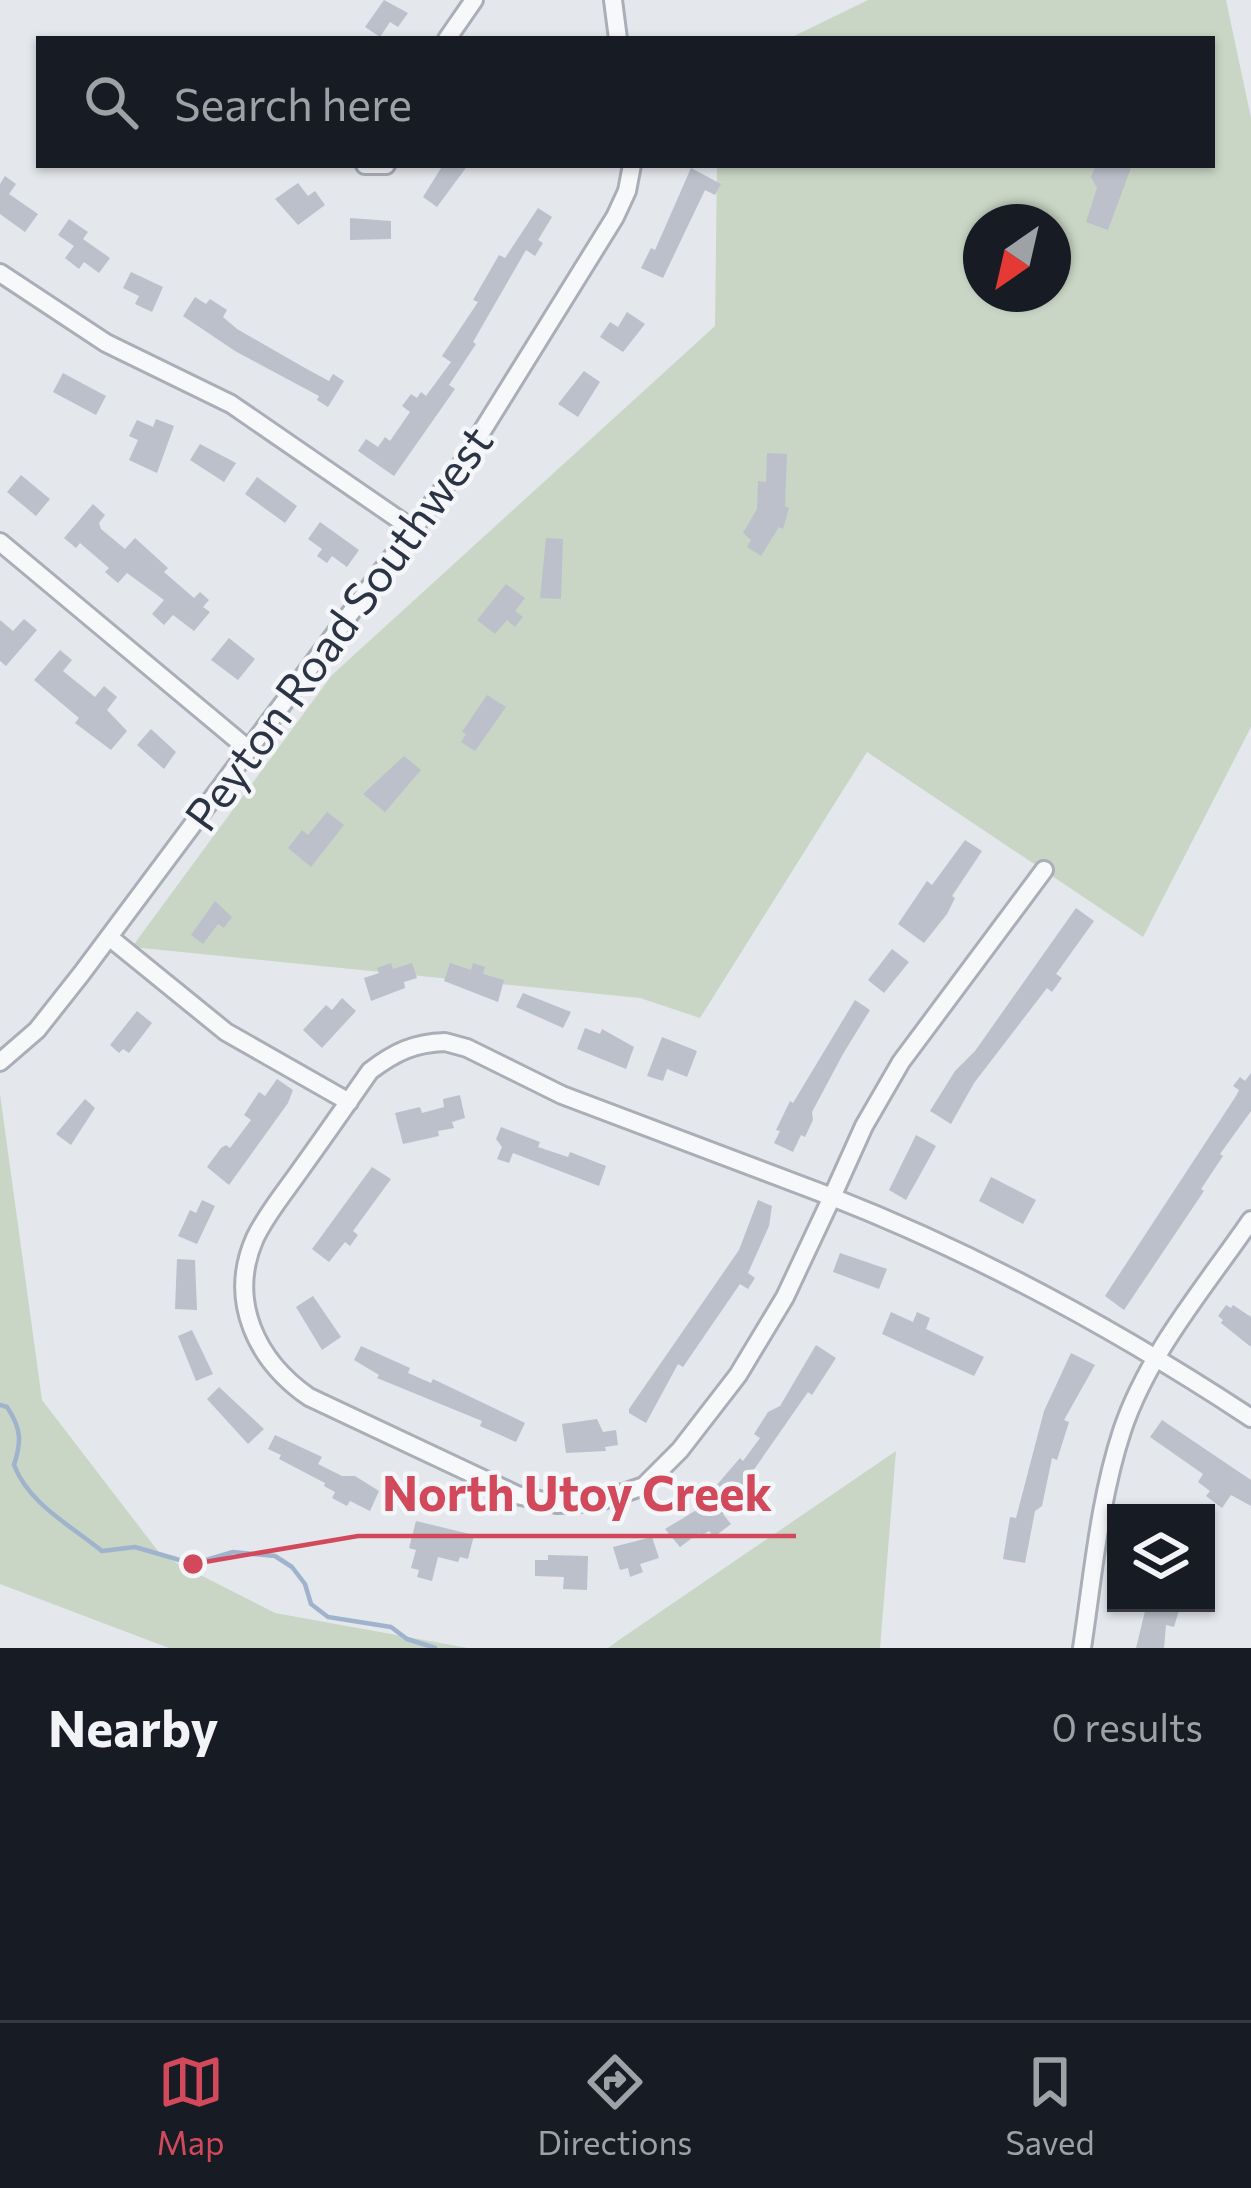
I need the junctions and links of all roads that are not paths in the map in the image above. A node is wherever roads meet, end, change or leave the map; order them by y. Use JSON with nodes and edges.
{"nodes":[{"id":1,"x":474,"y":0,"type":"edge"},
{"id":2,"x":613,"y":0,"type":"edge"},
{"id":3,"x":449,"y":36,"type":"edge"},
{"id":4,"x":618,"y":36,"type":"edge"},
{"id":5,"x":631,"y":168,"type":"edge"},
{"id":6,"x":0,"y":273,"type":"edge"},
{"id":7,"x":413,"y":530,"type":"junction"},
{"id":8,"x":0,"y":542,"type":"edge"},
{"id":9,"x":248,"y":749,"type":"junction"},
{"id":10,"x":1044,"y":870,"type":"dead end"},
{"id":11,"x":109,"y":937,"type":"junction"},
{"id":12,"x":0,"y":1062,"type":"edge"},
{"id":13,"x":349,"y":1102,"type":"junction"},
{"id":14,"x":832,"y":1197,"type":"junction"},
{"id":15,"x":1251,"y":1220,"type":"edge"},
{"id":16,"x":1157,"y":1356,"type":"junction"},
{"id":17,"x":1251,"y":1418,"type":"edge"},
{"id":18,"x":1082,"y":1648,"type":"edge"}],
"edges":[{"from":1,"to":3,"type":"street"},
{"from":2,"to":4,"type":"street"},
{"from":5,"to":7,"type":"street","name":"Peyton Road Southwest"},
{"from":6,"to":7,"type":"street"},
{"from":7,"to":9,"type":"street","name":"Peyton Road Southwest"},
{"from":8,"to":9,"type":"street"},
{"from":9,"to":11,"type":"street","name":"Peyton Road Southwest"},
{"from":10,"to":14,"type":"street"},
{"from":11,"to":12,"type":"street","name":"Peyton Road Southwest"},
{"from":11,"to":13,"type":"street"},
{"from":13,"to":14,"type":"street"},
{"from":13,"to":14,"type":"street"},
{"from":14,"to":16,"type":"street"},
{"from":15,"to":16,"type":"street"},
{"from":16,"to":17,"type":"street"},
{"from":16,"to":18,"type":"street"}]}
